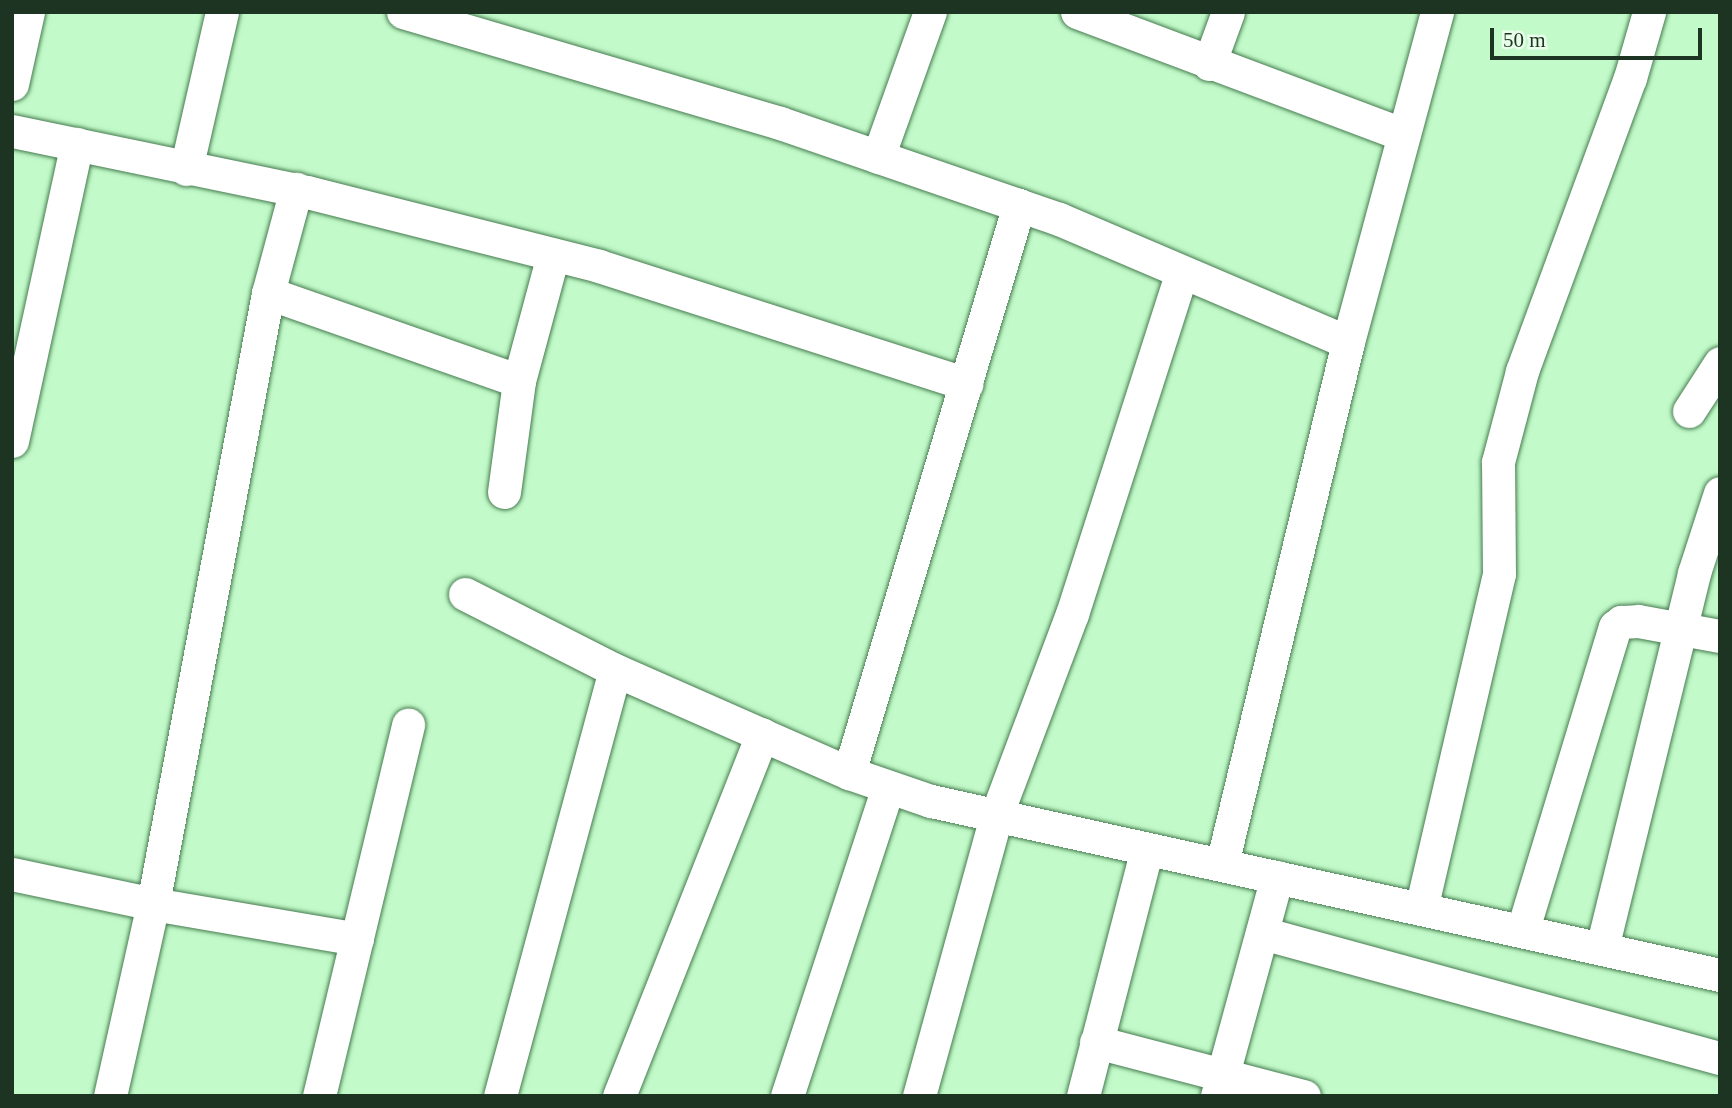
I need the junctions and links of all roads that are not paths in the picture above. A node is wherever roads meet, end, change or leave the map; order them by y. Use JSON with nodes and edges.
{"nodes":[{"id":1,"x":28,"y":12,"type":"edge"},
{"id":2,"x":222,"y":12,"type":"edge"},
{"id":3,"x":402,"y":12,"type":"edge"},
{"id":4,"x":930,"y":12,"type":"edge"},
{"id":5,"x":1077,"y":12,"type":"edge"},
{"id":6,"x":1228,"y":12,"type":"edge"},
{"id":7,"x":1437,"y":12,"type":"edge"},
{"id":8,"x":1649,"y":12,"type":"edge"},
{"id":9,"x":1209,"y":64,"type":"junction"},
{"id":10,"x":12,"y":84,"type":"edge"},
{"id":11,"x":12,"y":131,"type":"edge"},
{"id":12,"x":1404,"y":135,"type":"junction"},
{"id":13,"x":77,"y":144,"type":"junction"},
{"id":14,"x":878,"y":156,"type":"junction"},
{"id":15,"x":186,"y":169,"type":"junction"},
{"id":16,"x":310,"y":193,"type":"junction"},
{"id":17,"x":1019,"y":205,"type":"junction"},
{"id":18,"x":553,"y":256,"type":"junction"},
{"id":19,"x":1182,"y":272,"type":"junction"},
{"id":20,"x":278,"y":295,"type":"junction"},
{"id":21,"x":1348,"y":342,"type":"junction"},
{"id":22,"x":1720,"y":363,"type":"edge"},
{"id":23,"x":519,"y":380,"type":"junction"},
{"id":24,"x":967,"y":384,"type":"junction"},
{"id":25,"x":1689,"y":411,"type":"dead end"},
{"id":26,"x":12,"y":441,"type":"edge"},
{"id":27,"x":504,"y":492,"type":"dead end"},
{"id":28,"x":1720,"y":493,"type":"edge"},
{"id":29,"x":465,"y":594,"type":"dead end"},
{"id":30,"x":1680,"y":631,"type":"junction"},
{"id":31,"x":1720,"y":636,"type":"edge"},
{"id":32,"x":615,"y":670,"type":"junction"},
{"id":33,"x":408,"y":724,"type":"dead end"},
{"id":34,"x":762,"y":734,"type":"junction"},
{"id":35,"x":849,"y":773,"type":"junction"},
{"id":36,"x":888,"y":787,"type":"junction"},
{"id":37,"x":996,"y":816,"type":"junction"},
{"id":38,"x":1147,"y":849,"type":"junction"},
{"id":39,"x":1222,"y":864,"type":"junction"},
{"id":40,"x":12,"y":874,"type":"edge"},
{"id":41,"x":1277,"y":877,"type":"junction"},
{"id":42,"x":153,"y":904,"type":"junction"},
{"id":43,"x":1421,"y":909,"type":"junction"},
{"id":44,"x":1523,"y":929,"type":"junction"},
{"id":45,"x":1262,"y":933,"type":"junction"},
{"id":46,"x":356,"y":939,"type":"junction"},
{"id":47,"x":1602,"y":948,"type":"junction"},
{"id":48,"x":1720,"y":975,"type":"edge"},
{"id":49,"x":1096,"y":1042,"type":"junction"},
{"id":50,"x":1720,"y":1058,"type":"edge"},
{"id":51,"x":1220,"y":1085,"type":"edge"},
{"id":52,"x":110,"y":1096,"type":"edge"},
{"id":53,"x":319,"y":1096,"type":"edge"},
{"id":54,"x":500,"y":1096,"type":"edge"},
{"id":55,"x":619,"y":1096,"type":"edge"},
{"id":56,"x":787,"y":1096,"type":"edge"},
{"id":57,"x":919,"y":1096,"type":"edge"},
{"id":58,"x":1083,"y":1096,"type":"edge"},
{"id":59,"x":1304,"y":1096,"type":"edge"}],
"edges":[{"from":1,"to":10,"type":"street"},
{"from":2,"to":15,"type":"street"},
{"from":3,"to":14,"type":"street"},
{"from":4,"to":14,"type":"street"},
{"from":5,"to":9,"type":"street"},
{"from":6,"to":9,"type":"street"},
{"from":7,"to":12,"type":"street"},
{"from":8,"to":43,"type":"street"},
{"from":9,"to":12,"type":"street"},
{"from":11,"to":13,"type":"street"},
{"from":12,"to":21,"type":"street"},
{"from":13,"to":15,"type":"street"},
{"from":13,"to":26,"type":"street"},
{"from":14,"to":17,"type":"street"},
{"from":15,"to":16,"type":"street"},
{"from":16,"to":18,"type":"street"},
{"from":16,"to":20,"type":"street"},
{"from":17,"to":19,"type":"street"},
{"from":17,"to":24,"type":"street"},
{"from":18,"to":23,"type":"street"},
{"from":18,"to":24,"type":"street"},
{"from":19,"to":21,"type":"street"},
{"from":19,"to":37,"type":"street"},
{"from":20,"to":23,"type":"street"},
{"from":20,"to":42,"type":"street"},
{"from":21,"to":39,"type":"street"},
{"from":22,"to":25,"type":"street"},
{"from":23,"to":27,"type":"street"},
{"from":24,"to":35,"type":"street"},
{"from":28,"to":30,"type":"street"},
{"from":29,"to":32,"type":"street"},
{"from":30,"to":31,"type":"street"},
{"from":30,"to":44,"type":"street"},
{"from":30,"to":47,"type":"street"},
{"from":32,"to":34,"type":"street"},
{"from":32,"to":54,"type":"street"},
{"from":33,"to":46,"type":"street"},
{"from":34,"to":35,"type":"street"},
{"from":34,"to":55,"type":"street"},
{"from":35,"to":36,"type":"street"},
{"from":36,"to":37,"type":"street"},
{"from":36,"to":56,"type":"street"},
{"from":37,"to":38,"type":"street"},
{"from":37,"to":57,"type":"street"},
{"from":38,"to":39,"type":"street"},
{"from":38,"to":49,"type":"street"},
{"from":39,"to":41,"type":"street"},
{"from":40,"to":42,"type":"street"},
{"from":41,"to":43,"type":"street"},
{"from":41,"to":45,"type":"street"},
{"from":42,"to":46,"type":"street"},
{"from":42,"to":52,"type":"street"},
{"from":43,"to":44,"type":"street"},
{"from":44,"to":47,"type":"street"},
{"from":45,"to":50,"type":"street"},
{"from":45,"to":51,"type":"street"},
{"from":46,"to":53,"type":"street"},
{"from":47,"to":48,"type":"street"},
{"from":49,"to":51,"type":"street"},
{"from":49,"to":58,"type":"street"},
{"from":51,"to":59,"type":"street"}]}
